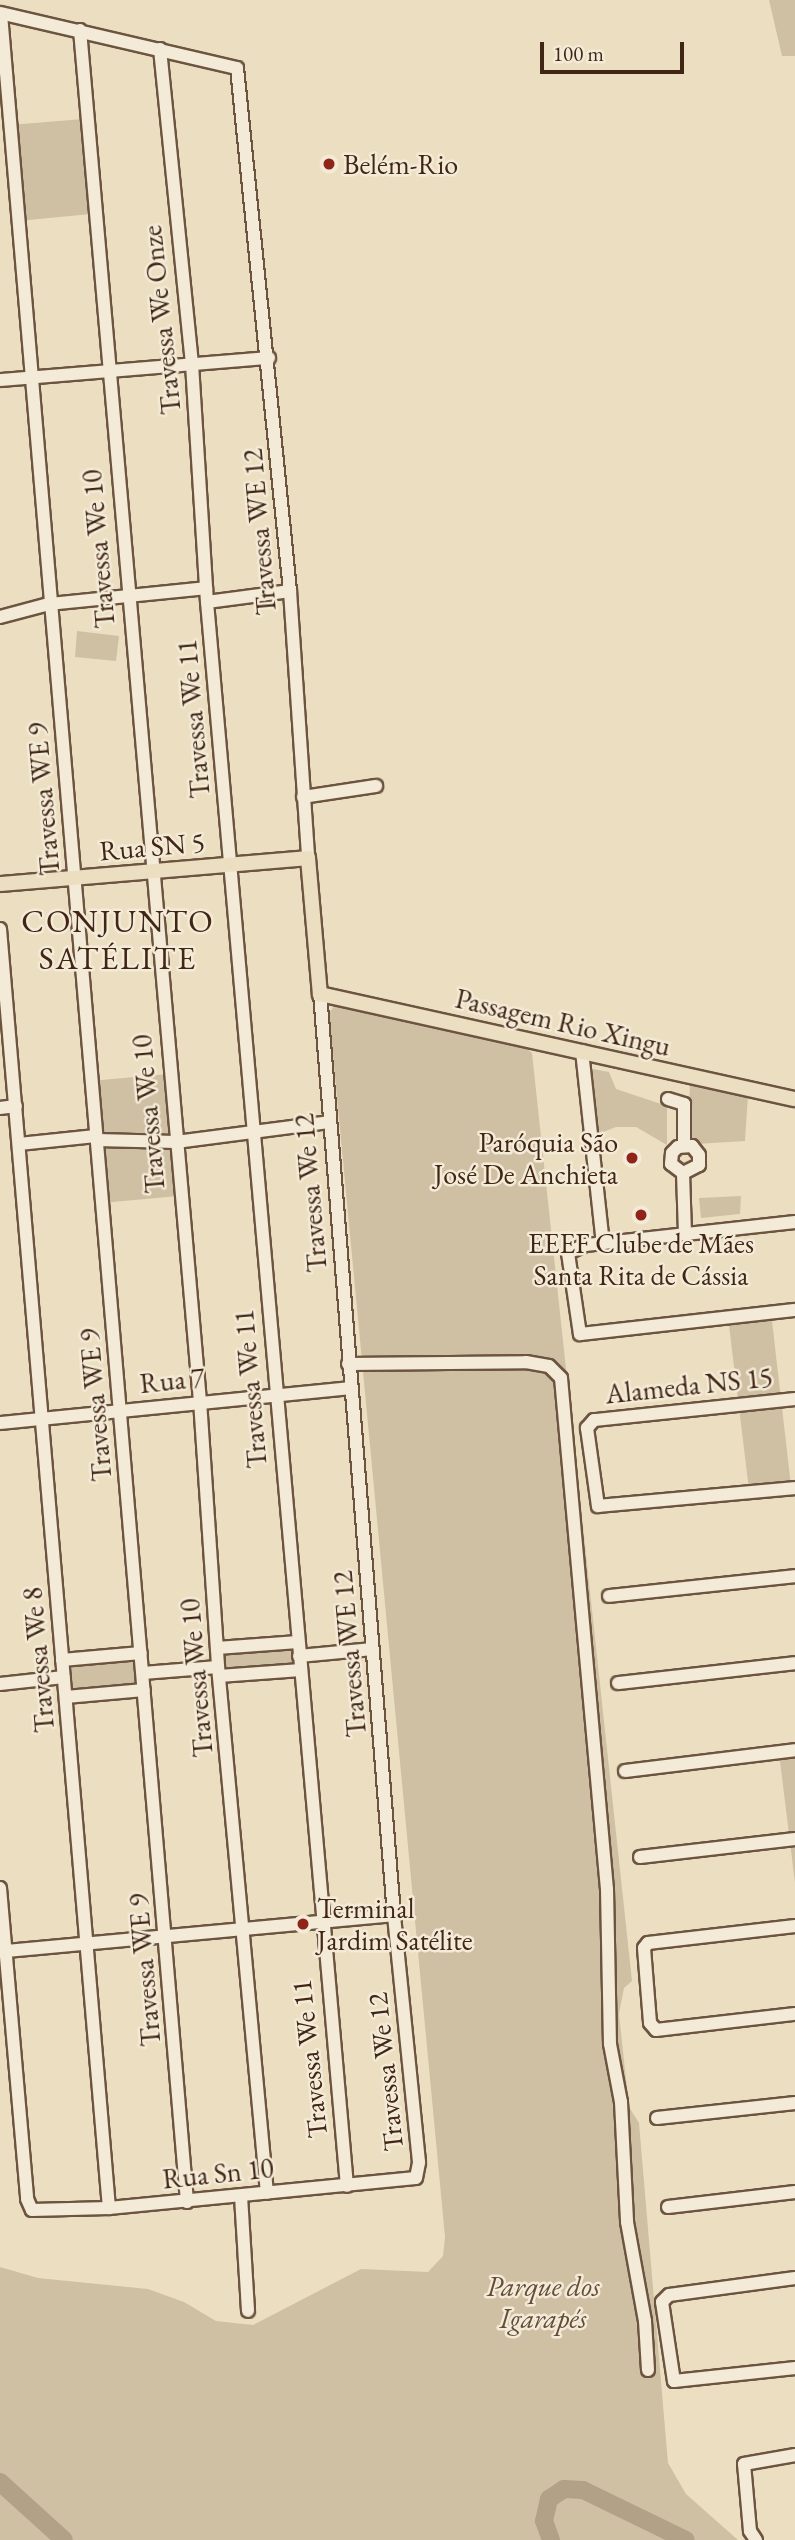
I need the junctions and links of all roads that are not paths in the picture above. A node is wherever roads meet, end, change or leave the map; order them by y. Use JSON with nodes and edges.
{"nodes":[{"id":1,"x":1,"y":13,"type":"edge"},
{"id":2,"x":80,"y":30,"type":"junction"},
{"id":3,"x":160,"y":49,"type":"junction"},
{"id":4,"x":269,"y":358,"type":"junction"},
{"id":5,"x":192,"y":364,"type":"junction"},
{"id":6,"x":107,"y":372,"type":"junction"},
{"id":7,"x":31,"y":377,"type":"junction"},
{"id":8,"x":0,"y":380,"type":"edge"},
{"id":9,"x":206,"y":587,"type":"junction"},
{"id":10,"x":290,"y":591,"type":"junction"},
{"id":11,"x":127,"y":594,"type":"junction"},
{"id":12,"x":207,"y":602,"type":"junction"},
{"id":13,"x":49,"y":604,"type":"junction"},
{"id":14,"x":0,"y":617,"type":"edge"},
{"id":15,"x":376,"y":786,"type":"dead end"},
{"id":16,"x":303,"y":797,"type":"junction"},
{"id":17,"x":307,"y":858,"type":"junction"},
{"id":18,"x":230,"y":864,"type":"junction"},
{"id":19,"x":152,"y":871,"type":"junction"},
{"id":20,"x":75,"y":877,"type":"junction"},
{"id":21,"x":0,"y":884,"type":"edge"},
{"id":22,"x":0,"y":929,"type":"edge"},
{"id":23,"x":320,"y":994,"type":"junction"},
{"id":24,"x":582,"y":1051,"type":"junction"},
{"id":25,"x":668,"y":1099,"type":"dead end"},
{"id":26,"x":795,"y":1099,"type":"edge"},
{"id":27,"x":16,"y":1106,"type":"junction"},
{"id":28,"x":0,"y":1108,"type":"edge"},
{"id":29,"x":329,"y":1122,"type":"junction"},
{"id":30,"x":253,"y":1130,"type":"junction"},
{"id":31,"x":96,"y":1138,"type":"junction"},
{"id":32,"x":176,"y":1142,"type":"junction"},
{"id":33,"x":19,"y":1144,"type":"junction"},
{"id":34,"x":684,"y":1145,"type":"junction"},
{"id":35,"x":683,"y":1173,"type":"junction"},
{"id":36,"x":795,"y":1222,"type":"edge"},
{"id":37,"x":685,"y":1233,"type":"junction"},
{"id":38,"x":603,"y":1243,"type":"junction"},
{"id":39,"x":795,"y":1310,"type":"edge"},
{"id":40,"x":348,"y":1364,"type":"junction"},
{"id":41,"x":350,"y":1388,"type":"junction"},
{"id":42,"x":275,"y":1396,"type":"junction"},
{"id":43,"x":795,"y":1399,"type":"edge"},
{"id":44,"x":200,"y":1401,"type":"junction"},
{"id":45,"x":121,"y":1410,"type":"junction"},
{"id":46,"x":40,"y":1418,"type":"junction"},
{"id":47,"x":0,"y":1423,"type":"edge"},
{"id":48,"x":795,"y":1488,"type":"edge"},
{"id":49,"x":795,"y":1576,"type":"edge"},
{"id":50,"x":608,"y":1596,"type":"dead end"},
{"id":51,"x":298,"y":1642,"type":"junction"},
{"id":52,"x":217,"y":1648,"type":"junction"},
{"id":53,"x":373,"y":1649,"type":"junction"},
{"id":54,"x":141,"y":1653,"type":"junction"},
{"id":55,"x":299,"y":1656,"type":"junction"},
{"id":56,"x":62,"y":1660,"type":"junction"},
{"id":57,"x":795,"y":1663,"type":"edge"},
{"id":58,"x":301,"y":1670,"type":"junction"},
{"id":59,"x":219,"y":1672,"type":"junction"},
{"id":60,"x":143,"y":1673,"type":"junction"},
{"id":61,"x":64,"y":1677,"type":"junction"},
{"id":62,"x":618,"y":1683,"type":"dead end"},
{"id":63,"x":0,"y":1684,"type":"edge"},
{"id":64,"x":144,"y":1690,"type":"junction"},
{"id":65,"x":66,"y":1697,"type":"junction"},
{"id":66,"x":795,"y":1749,"type":"edge"},
{"id":67,"x":625,"y":1771,"type":"dead end"},
{"id":68,"x":795,"y":1839,"type":"edge"},
{"id":69,"x":640,"y":1857,"type":"dead end"},
{"id":70,"x":0,"y":1888,"type":"edge"},
{"id":71,"x":394,"y":1915,"type":"junction"},
{"id":72,"x":320,"y":1923,"type":"junction"},
{"id":73,"x":795,"y":1926,"type":"edge"},
{"id":74,"x":242,"y":1929,"type":"junction"},
{"id":75,"x":165,"y":1937,"type":"junction"},
{"id":76,"x":87,"y":1944,"type":"junction"},
{"id":77,"x":7,"y":1951,"type":"junction"},
{"id":78,"x":795,"y":2014,"type":"edge"},
{"id":79,"x":795,"y":2104,"type":"edge"},
{"id":80,"x":657,"y":2118,"type":"dead end"},
{"id":81,"x":412,"y":2181,"type":"joint"},
{"id":82,"x":347,"y":2186,"type":"junction"},
{"id":83,"x":795,"y":2192,"type":"edge"},
{"id":84,"x":267,"y":2193,"type":"junction"},
{"id":85,"x":241,"y":2196,"type":"junction"},
{"id":86,"x":187,"y":2202,"type":"junction"},
{"id":87,"x":668,"y":2207,"type":"dead end"},
{"id":88,"x":109,"y":2208,"type":"junction"},
{"id":89,"x":795,"y":2278,"type":"edge"},
{"id":90,"x":248,"y":2311,"type":"dead end"},
{"id":91,"x":795,"y":2368,"type":"edge"},
{"id":92,"x":648,"y":2370,"type":"dead end"},
{"id":93,"x":795,"y":2455,"type":"edge"},
{"id":94,"x":756,"y":2540,"type":"edge"}],
"edges":[{"from":1,"to":2,"type":"street"},
{"from":1,"to":7,"type":"street","name":"Travessa WE 9"},
{"from":2,"to":3,"type":"street"},
{"from":2,"to":6,"type":"street","name":"Travessa We 10"},
{"from":3,"to":4,"type":"street","name":"Travessa WE 12"},
{"from":3,"to":5,"type":"street","name":"Travessa We Onze"},
{"from":4,"to":5,"type":"street"},
{"from":4,"to":10,"type":"street","name":"Travessa WE 12"},
{"from":5,"to":6,"type":"street"},
{"from":5,"to":9,"type":"street","name":"Travessa We Onze"},
{"from":6,"to":7,"type":"street"},
{"from":6,"to":11,"type":"street","name":"Travessa We 10"},
{"from":7,"to":8,"type":"street"},
{"from":7,"to":13,"type":"street","name":"Travessa WE 9"},
{"from":9,"to":11,"type":"street"},
{"from":9,"to":12,"type":"street","name":"Travessa We 11"},
{"from":10,"to":12,"type":"street"},
{"from":10,"to":16,"type":"street","name":"Travessa WE 12"},
{"from":11,"to":13,"type":"street"},
{"from":11,"to":19,"type":"street","name":"Travessa We 10"},
{"from":12,"to":18,"type":"street","name":"Travessa We 11"},
{"from":13,"to":14,"type":"street"},
{"from":13,"to":20,"type":"street","name":"Travessa WE 9"},
{"from":15,"to":16,"type":"street"},
{"from":16,"to":17,"type":"street","name":"Travessa WE 12"},
{"from":17,"to":18,"type":"main road","name":"Rua SN 5"},
{"from":17,"to":23,"type":"main road","name":"Travessa WE 12"},
{"from":18,"to":19,"type":"main road","name":"Rua SN 5"},
{"from":18,"to":30,"type":"street","name":"Travessa We 11"},
{"from":19,"to":20,"type":"main road","name":"Rua SN 5"},
{"from":19,"to":32,"type":"street","name":"Travessa We 10"},
{"from":20,"to":21,"type":"main road","name":"Rua SN 5"},
{"from":20,"to":31,"type":"street","name":"Travessa WE 9"},
{"from":22,"to":27,"type":"street"},
{"from":23,"to":24,"type":"main road","name":"Passagem Rio Xingu"},
{"from":23,"to":29,"type":"street","name":"Travessa We 12"},
{"from":24,"to":26,"type":"main road","name":"Passagem Rio Xingu"},
{"from":24,"to":38,"type":"street"},
{"from":25,"to":34,"type":"street"},
{"from":27,"to":28,"type":"street"},
{"from":27,"to":33,"type":"street","name":"Travessa We 8"},
{"from":29,"to":30,"type":"street"},
{"from":29,"to":40,"type":"street","name":"Travessa We 12"},
{"from":30,"to":32,"type":"street"},
{"from":30,"to":42,"type":"street","name":"Travessa We 11"},
{"from":31,"to":32,"type":"street"},
{"from":31,"to":33,"type":"street"},
{"from":31,"to":45,"type":"street","name":"Travessa WE 9"},
{"from":32,"to":44,"type":"street","name":"Travessa We 10"},
{"from":33,"to":46,"type":"street","name":"Travessa We 8"},
{"from":34,"to":35,"type":"street"},
{"from":34,"to":35,"type":"street"},
{"from":35,"to":37,"type":"street"},
{"from":36,"to":37,"type":"street"},
{"from":37,"to":38,"type":"street"},
{"from":38,"to":39,"type":"street"},
{"from":40,"to":41,"type":"street","name":"Travessa We 12"},
{"from":40,"to":92,"type":"street"},
{"from":41,"to":42,"type":"street","name":"Rua 7"},
{"from":41,"to":53,"type":"street","name":"Travessa WE 12"},
{"from":42,"to":44,"type":"street","name":"Rua 7"},
{"from":42,"to":51,"type":"street","name":"Travessa We 11"},
{"from":43,"to":48,"type":"street","name":"Alameda NS 15"},
{"from":44,"to":45,"type":"street","name":"Rua 7"},
{"from":44,"to":52,"type":"street","name":"Travessa We 10"},
{"from":45,"to":46,"type":"street","name":"Rua 7"},
{"from":45,"to":54,"type":"street","name":"Travessa WE 9"},
{"from":46,"to":47,"type":"street","name":"Rua 7"},
{"from":46,"to":56,"type":"street","name":"Travessa We 8"},
{"from":49,"to":50,"type":"street"},
{"from":51,"to":52,"type":"street"},
{"from":51,"to":55,"type":"street","name":"Travessa We 11"},
{"from":52,"to":59,"type":"street","name":"Travessa We 10"},
{"from":53,"to":55,"type":"street"},
{"from":53,"to":71,"type":"street","name":"Travessa WE 12"},
{"from":54,"to":56,"type":"street"},
{"from":54,"to":60,"type":"street","name":"Travessa WE 9"},
{"from":55,"to":58,"type":"street","name":"Travessa We 11"},
{"from":56,"to":61,"type":"street","name":"Travessa We 8"},
{"from":57,"to":62,"type":"street"},
{"from":58,"to":59,"type":"street"},
{"from":58,"to":72,"type":"street","name":"Travessa We 11"},
{"from":59,"to":60,"type":"street"},
{"from":59,"to":74,"type":"street","name":"Travessa We 10"},
{"from":60,"to":64,"type":"street","name":"Travessa WE 9"},
{"from":61,"to":63,"type":"street"},
{"from":61,"to":65,"type":"street","name":"Travessa We 8"},
{"from":64,"to":65,"type":"street"},
{"from":64,"to":75,"type":"street","name":"Travessa WE 9"},
{"from":65,"to":76,"type":"street","name":"Travessa We 8"},
{"from":66,"to":67,"type":"street"},
{"from":68,"to":69,"type":"street"},
{"from":70,"to":77,"type":"street"},
{"from":71,"to":72,"type":"street"},
{"from":71,"to":81,"type":"street","name":"Travessa We 12"},
{"from":72,"to":74,"type":"street"},
{"from":72,"to":82,"type":"street","name":"Travessa We 11"},
{"from":73,"to":78,"type":"street"},
{"from":74,"to":75,"type":"street"},
{"from":74,"to":84,"type":"street","name":"Travessa We 10"},
{"from":75,"to":76,"type":"street"},
{"from":75,"to":86,"type":"street","name":"Travessa WE 9"},
{"from":76,"to":77,"type":"street"},
{"from":76,"to":88,"type":"street","name":"Travessa We 8"},
{"from":77,"to":88,"type":"street","name":"Rua Sn 10"},
{"from":79,"to":80,"type":"street"},
{"from":81,"to":82,"type":"street","name":"Rua Sn 10"},
{"from":82,"to":84,"type":"street","name":"Rua Sn 10"},
{"from":83,"to":87,"type":"street"},
{"from":84,"to":85,"type":"street","name":"Rua Sn 10"},
{"from":85,"to":86,"type":"street","name":"Rua Sn 10"},
{"from":85,"to":90,"type":"street"},
{"from":86,"to":88,"type":"street","name":"Rua Sn 10"},
{"from":89,"to":91,"type":"street"},
{"from":93,"to":94,"type":"street"}]}
